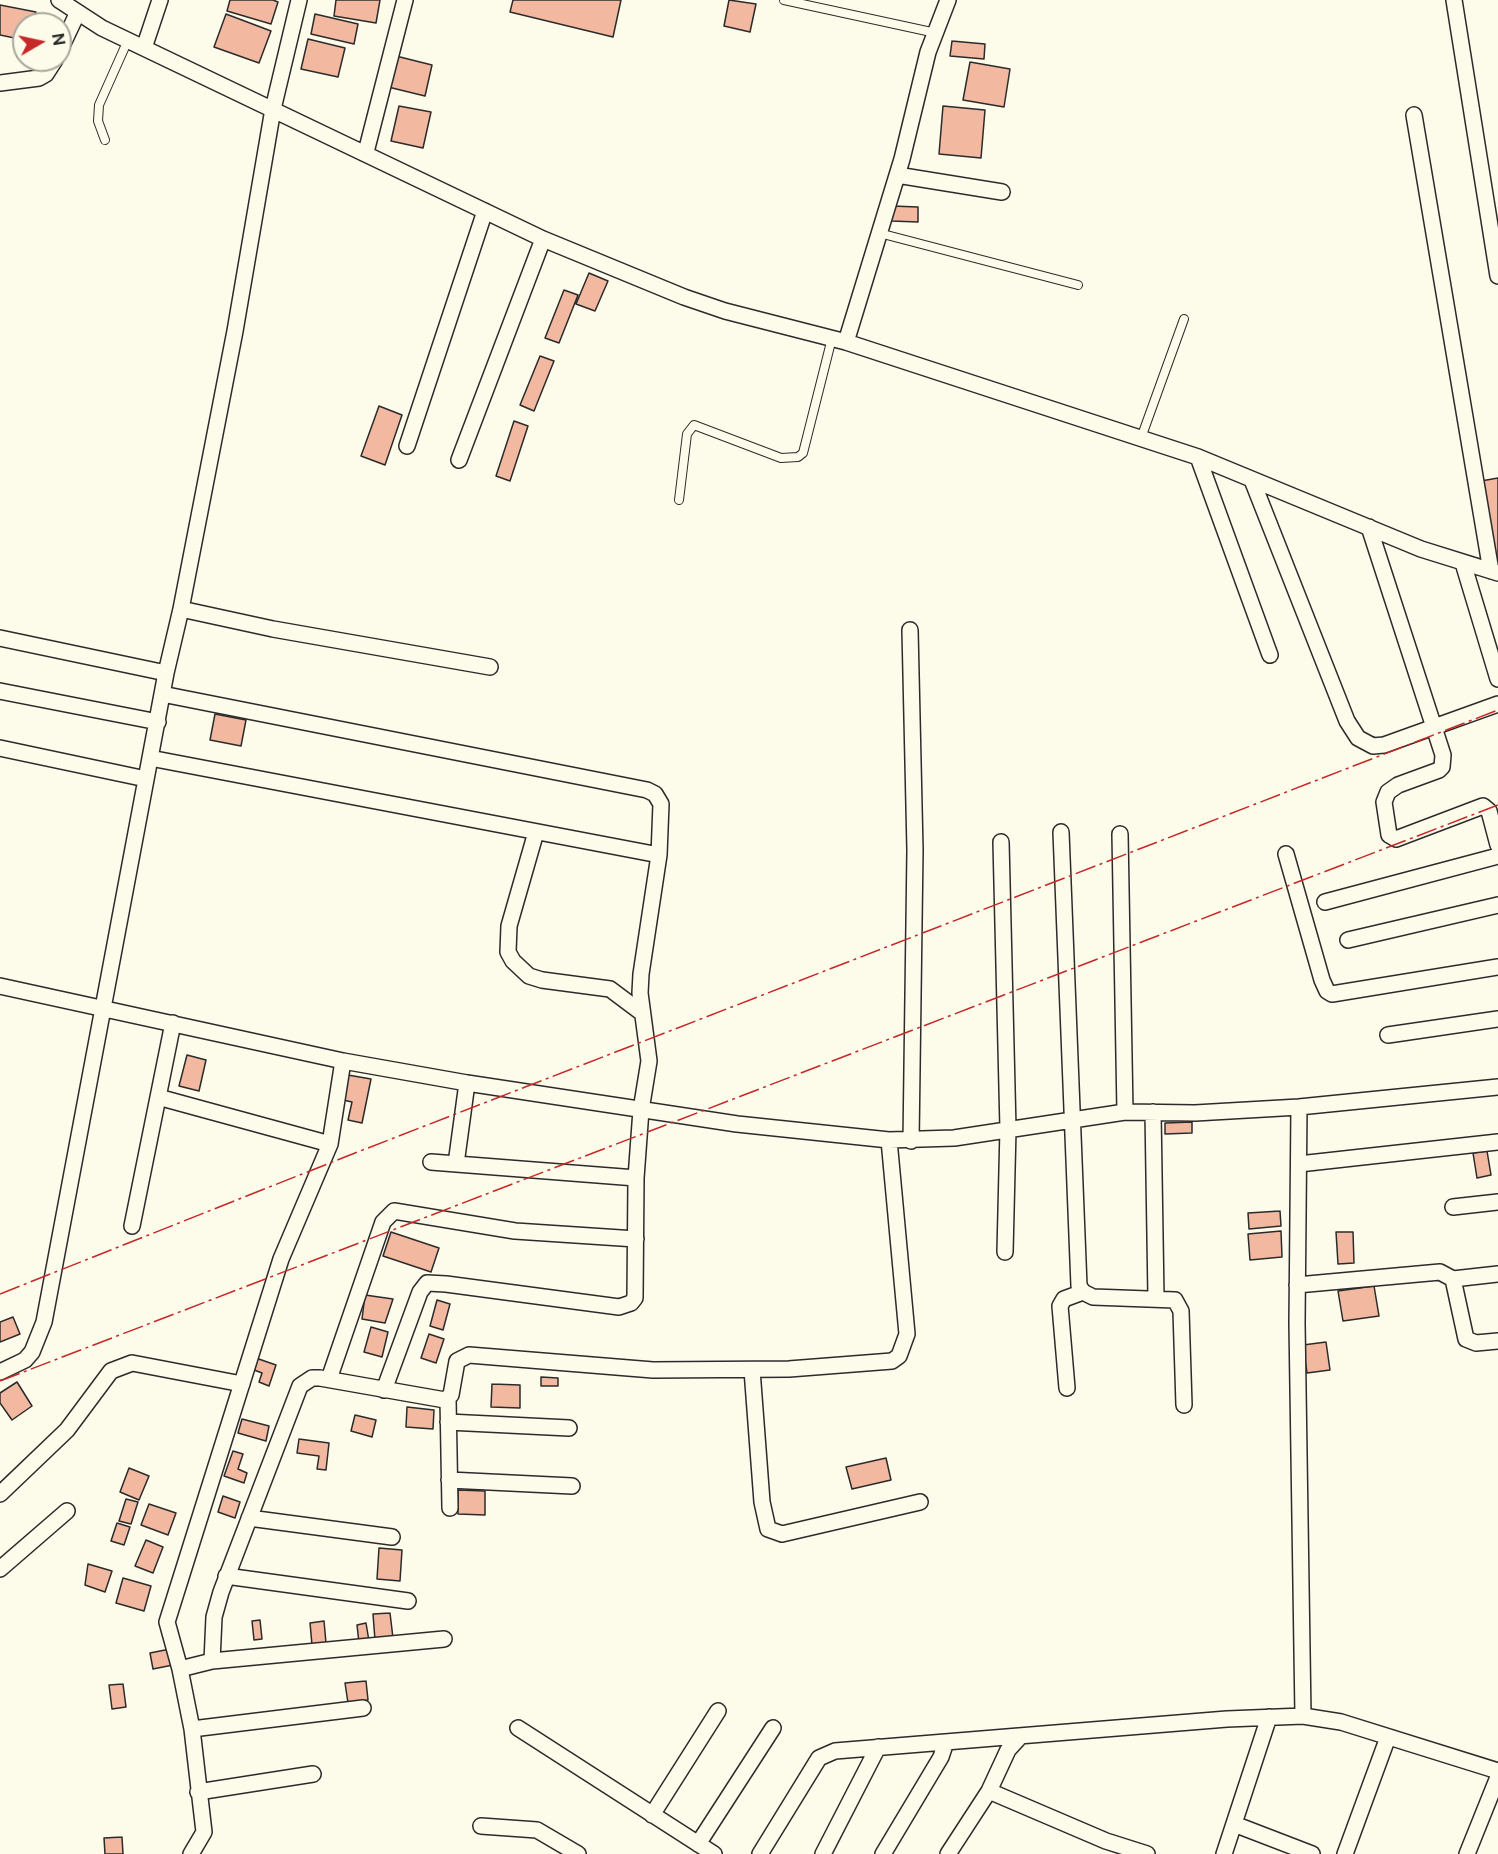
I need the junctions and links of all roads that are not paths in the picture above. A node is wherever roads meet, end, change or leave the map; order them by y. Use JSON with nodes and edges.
{"nodes":[{"id":1,"x":59,"y":0,"type":"edge"},
{"id":2,"x":160,"y":0,"type":"edge"},
{"id":3,"x":299,"y":0,"type":"edge"},
{"id":4,"x":405,"y":0,"type":"edge"},
{"id":5,"x":784,"y":0,"type":"edge"},
{"id":6,"x":948,"y":0,"type":"edge"},
{"id":7,"x":1454,"y":0,"type":"edge"},
{"id":8,"x":77,"y":14,"type":"junction"},
{"id":9,"x":72,"y":25,"type":"edge"},
{"id":10,"x":936,"y":33,"type":"junction"},
{"id":11,"x":128,"y":40,"type":"junction"},
{"id":12,"x":144,"y":48,"type":"junction"},
{"id":13,"x":47,"y":72,"type":"edge"},
{"id":14,"x":0,"y":83,"type":"edge"},
{"id":15,"x":273,"y":109,"type":"junction"},
{"id":16,"x":1414,"y":115,"type":"dead end"},
{"id":17,"x":105,"y":140,"type":"dead end"},
{"id":18,"x":366,"y":152,"type":"junction"},
{"id":19,"x":897,"y":175,"type":"junction"},
{"id":20,"x":1002,"y":192,"type":"dead end"},
{"id":21,"x":485,"y":211,"type":"junction"},
{"id":22,"x":879,"y":233,"type":"junction"},
{"id":23,"x":543,"y":239,"type":"junction"},
{"id":24,"x":1498,"y":276,"type":"edge"},
{"id":25,"x":1078,"y":285,"type":"dead end"},
{"id":26,"x":1184,"y":319,"type":"dead end"},
{"id":27,"x":839,"y":340,"type":"junction"},
{"id":28,"x":1141,"y":438,"type":"junction"},
{"id":29,"x":406,"y":446,"type":"dead end"},
{"id":30,"x":1198,"y":457,"type":"junction"},
{"id":31,"x":459,"y":459,"type":"dead end"},
{"id":32,"x":1252,"y":480,"type":"junction"},
{"id":33,"x":679,"y":500,"type":"dead end"},
{"id":34,"x":1369,"y":527,"type":"junction"},
{"id":35,"x":1463,"y":563,"type":"junction"},
{"id":36,"x":1495,"y":572,"type":"edge"},
{"id":37,"x":181,"y":609,"type":"junction"},
{"id":38,"x":910,"y":630,"type":"dead end"},
{"id":39,"x":0,"y":638,"type":"edge"},
{"id":40,"x":1270,"y":655,"type":"dead end"},
{"id":41,"x":490,"y":667,"type":"dead end"},
{"id":42,"x":166,"y":674,"type":"junction"},
{"id":43,"x":1498,"y":679,"type":"edge"},
{"id":44,"x":0,"y":691,"type":"edge"},
{"id":45,"x":162,"y":694,"type":"junction"},
{"id":46,"x":1498,"y":704,"type":"edge"},
{"id":47,"x":158,"y":722,"type":"junction"},
{"id":48,"x":1435,"y":728,"type":"junction"},
{"id":49,"x":0,"y":748,"type":"edge"},
{"id":50,"x":150,"y":758,"type":"junction"},
{"id":51,"x":146,"y":779,"type":"junction"},
{"id":52,"x":536,"y":832,"type":"junction"},
{"id":53,"x":1061,"y":832,"type":"dead end"},
{"id":54,"x":1120,"y":834,"type":"dead end"},
{"id":55,"x":1000,"y":842,"type":"dead end"},
{"id":56,"x":1498,"y":845,"type":"edge"},
{"id":57,"x":1286,"y":854,"type":"dead end"},
{"id":58,"x":659,"y":855,"type":"junction"},
{"id":59,"x":1498,"y":856,"type":"edge"},
{"id":60,"x":1325,"y":902,"type":"dead end"},
{"id":61,"x":1498,"y":905,"type":"edge"},
{"id":62,"x":1348,"y":939,"type":"dead end"},
{"id":63,"x":1498,"y":967,"type":"edge"},
{"id":64,"x":0,"y":986,"type":"edge"},
{"id":65,"x":103,"y":1010,"type":"junction"},
{"id":66,"x":642,"y":1012,"type":"junction"},
{"id":67,"x":1498,"y":1019,"type":"edge"},
{"id":68,"x":173,"y":1023,"type":"junction"},
{"id":69,"x":1388,"y":1035,"type":"dead end"},
{"id":70,"x":343,"y":1061,"type":"junction"},
{"id":71,"x":467,"y":1083,"type":"junction"},
{"id":72,"x":1498,"y":1087,"type":"edge"},
{"id":73,"x":158,"y":1097,"type":"junction"},
{"id":74,"x":1299,"y":1107,"type":"junction"},
{"id":75,"x":641,"y":1110,"type":"junction"},
{"id":76,"x":1125,"y":1112,"type":"junction"},
{"id":77,"x":1153,"y":1112,"type":"junction"},
{"id":78,"x":1071,"y":1118,"type":"junction"},
{"id":79,"x":1008,"y":1129,"type":"junction"},
{"id":80,"x":889,"y":1140,"type":"junction"},
{"id":81,"x":911,"y":1141,"type":"junction"},
{"id":82,"x":1498,"y":1142,"type":"edge"},
{"id":83,"x":330,"y":1144,"type":"junction"},
{"id":84,"x":431,"y":1162,"type":"dead end"},
{"id":85,"x":456,"y":1164,"type":"junction"},
{"id":86,"x":1299,"y":1164,"type":"junction"},
{"id":87,"x":636,"y":1178,"type":"junction"},
{"id":88,"x":1498,"y":1202,"type":"edge"},
{"id":89,"x":1453,"y":1207,"type":"dead end"},
{"id":90,"x":132,"y":1226,"type":"dead end"},
{"id":91,"x":636,"y":1239,"type":"junction"},
{"id":92,"x":1005,"y":1252,"type":"dead end"},
{"id":93,"x":1498,"y":1274,"type":"edge"},
{"id":94,"x":1453,"y":1279,"type":"junction"},
{"id":95,"x":1297,"y":1285,"type":"junction"},
{"id":96,"x":1083,"y":1293,"type":"junction"},
{"id":97,"x":1156,"y":1298,"type":"junction"},
{"id":98,"x":1498,"y":1341,"type":"edge"},
{"id":99,"x":752,"y":1370,"type":"junction"},
{"id":100,"x":0,"y":1372,"type":"edge"},
{"id":101,"x":329,"y":1379,"type":"junction"},
{"id":102,"x":242,"y":1384,"type":"junction"},
{"id":103,"x":1067,"y":1388,"type":"dead end"},
{"id":104,"x":384,"y":1390,"type":"junction"},
{"id":105,"x":448,"y":1399,"type":"junction"},
{"id":106,"x":1184,"y":1405,"type":"dead end"},
{"id":107,"x":448,"y":1422,"type":"junction"},
{"id":108,"x":569,"y":1428,"type":"dead end"},
{"id":109,"x":449,"y":1480,"type":"junction"},
{"id":110,"x":572,"y":1486,"type":"dead end"},
{"id":111,"x":0,"y":1494,"type":"edge"},
{"id":112,"x":920,"y":1502,"type":"dead end"},
{"id":113,"x":450,"y":1508,"type":"dead end"},
{"id":114,"x":67,"y":1511,"type":"dead end"},
{"id":115,"x":249,"y":1518,"type":"junction"},
{"id":116,"x":392,"y":1537,"type":"dead end"},
{"id":117,"x":0,"y":1569,"type":"edge"},
{"id":118,"x":226,"y":1576,"type":"junction"},
{"id":119,"x":408,"y":1601,"type":"dead end"},
{"id":120,"x":444,"y":1638,"type":"dead end"},
{"id":121,"x":212,"y":1661,"type":"junction"},
{"id":122,"x":180,"y":1669,"type":"junction"},
{"id":123,"x":363,"y":1708,"type":"dead end"},
{"id":124,"x":718,"y":1711,"type":"dead end"},
{"id":125,"x":1303,"y":1716,"type":"junction"},
{"id":126,"x":1269,"y":1717,"type":"junction"},
{"id":127,"x":518,"y":1728,"type":"dead end"},
{"id":128,"x":773,"y":1728,"type":"dead end"},
{"id":129,"x":192,"y":1729,"type":"junction"},
{"id":130,"x":1020,"y":1737,"type":"junction"},
{"id":131,"x":1388,"y":1737,"type":"junction"},
{"id":132,"x":946,"y":1742,"type":"junction"},
{"id":133,"x":878,"y":1748,"type":"junction"},
{"id":134,"x":1498,"y":1771,"type":"edge"},
{"id":135,"x":313,"y":1774,"type":"dead end"},
{"id":136,"x":1498,"y":1777,"type":"edge"},
{"id":137,"x":989,"y":1791,"type":"junction"},
{"id":138,"x":198,"y":1792,"type":"junction"},
{"id":139,"x":652,"y":1815,"type":"junction"},
{"id":140,"x":1234,"y":1824,"type":"junction"},
{"id":141,"x":481,"y":1826,"type":"dead end"},
{"id":142,"x":698,"y":1844,"type":"junction"},
{"id":143,"x":191,"y":1854,"type":"edge"},
{"id":144,"x":578,"y":1854,"type":"edge"},
{"id":145,"x":714,"y":1854,"type":"edge"},
{"id":146,"x":760,"y":1854,"type":"edge"},
{"id":147,"x":823,"y":1854,"type":"edge"},
{"id":148,"x":883,"y":1854,"type":"edge"},
{"id":149,"x":948,"y":1854,"type":"edge"},
{"id":150,"x":1147,"y":1854,"type":"edge"},
{"id":151,"x":1224,"y":1854,"type":"edge"},
{"id":152,"x":1312,"y":1854,"type":"edge"},
{"id":153,"x":1345,"y":1854,"type":"edge"},
{"id":154,"x":1467,"y":1854,"type":"edge"}],
"edges":[{"from":1,"to":8,"type":"street"},
{"from":2,"to":12,"type":"street"},
{"from":3,"to":15,"type":"street"},
{"from":4,"to":18,"type":"street"},
{"from":5,"to":10,"type":"lane"},
{"from":6,"to":10,"type":"street"},
{"from":7,"to":24,"type":"street"},
{"from":8,"to":9,"type":"street"},
{"from":8,"to":11,"type":"street"},
{"from":10,"to":19,"type":"street"},
{"from":11,"to":12,"type":"street"},
{"from":11,"to":17,"type":"lane"},
{"from":12,"to":15,"type":"street"},
{"from":13,"to":14,"type":"street"},
{"from":15,"to":18,"type":"street"},
{"from":15,"to":37,"type":"street"},
{"from":16,"to":36,"type":"street"},
{"from":18,"to":21,"type":"street"},
{"from":19,"to":20,"type":"street"},
{"from":19,"to":22,"type":"street"},
{"from":21,"to":23,"type":"street"},
{"from":21,"to":29,"type":"street"},
{"from":22,"to":25,"type":"lane"},
{"from":22,"to":27,"type":"street"},
{"from":23,"to":27,"type":"street"},
{"from":23,"to":31,"type":"street"},
{"from":26,"to":28,"type":"lane"},
{"from":27,"to":28,"type":"street"},
{"from":27,"to":33,"type":"lane"},
{"from":28,"to":30,"type":"street"},
{"from":30,"to":32,"type":"street"},
{"from":30,"to":40,"type":"street"},
{"from":32,"to":34,"type":"street"},
{"from":32,"to":48,"type":"street"},
{"from":34,"to":35,"type":"street"},
{"from":34,"to":48,"type":"street"},
{"from":35,"to":36,"type":"street"},
{"from":35,"to":43,"type":"street"},
{"from":37,"to":41,"type":"street"},
{"from":37,"to":42,"type":"street"},
{"from":38,"to":81,"type":"street"},
{"from":39,"to":42,"type":"street"},
{"from":42,"to":45,"type":"street"},
{"from":44,"to":47,"type":"street"},
{"from":45,"to":47,"type":"street"},
{"from":45,"to":58,"type":"street"},
{"from":46,"to":48,"type":"street"},
{"from":47,"to":50,"type":"street"},
{"from":48,"to":56,"type":"street"},
{"from":49,"to":51,"type":"street"},
{"from":50,"to":51,"type":"street"},
{"from":50,"to":52,"type":"street"},
{"from":51,"to":65,"type":"street"},
{"from":52,"to":58,"type":"street"},
{"from":52,"to":66,"type":"street"},
{"from":53,"to":78,"type":"street"},
{"from":54,"to":76,"type":"street"},
{"from":55,"to":79,"type":"street"},
{"from":57,"to":63,"type":"street"},
{"from":58,"to":66,"type":"street"},
{"from":59,"to":60,"type":"street"},
{"from":61,"to":62,"type":"street"},
{"from":64,"to":65,"type":"street"},
{"from":65,"to":68,"type":"street"},
{"from":65,"to":100,"type":"street"},
{"from":66,"to":75,"type":"street"},
{"from":67,"to":69,"type":"street"},
{"from":68,"to":70,"type":"street"},
{"from":68,"to":73,"type":"street"},
{"from":70,"to":71,"type":"street"},
{"from":70,"to":83,"type":"street"},
{"from":71,"to":75,"type":"street"},
{"from":71,"to":85,"type":"street"},
{"from":72,"to":74,"type":"street"},
{"from":73,"to":83,"type":"street"},
{"from":73,"to":90,"type":"street"},
{"from":74,"to":77,"type":"street"},
{"from":74,"to":86,"type":"street"},
{"from":75,"to":80,"type":"street"},
{"from":75,"to":87,"type":"street"},
{"from":76,"to":77,"type":"street"},
{"from":76,"to":78,"type":"street"},
{"from":77,"to":97,"type":"street"},
{"from":78,"to":79,"type":"street"},
{"from":78,"to":96,"type":"street"},
{"from":79,"to":81,"type":"street"},
{"from":79,"to":92,"type":"street"},
{"from":80,"to":81,"type":"street"},
{"from":80,"to":99,"type":"street"},
{"from":82,"to":86,"type":"street"},
{"from":83,"to":102,"type":"street"},
{"from":84,"to":85,"type":"street"},
{"from":85,"to":87,"type":"street"},
{"from":86,"to":95,"type":"street"},
{"from":87,"to":91,"type":"street"},
{"from":88,"to":89,"type":"street"},
{"from":91,"to":101,"type":"street"},
{"from":91,"to":104,"type":"street"},
{"from":93,"to":94,"type":"street"},
{"from":94,"to":95,"type":"street"},
{"from":94,"to":98,"type":"street"},
{"from":95,"to":125,"type":"street"},
{"from":96,"to":97,"type":"street"},
{"from":96,"to":103,"type":"street"},
{"from":97,"to":106,"type":"street"},
{"from":99,"to":105,"type":"street"},
{"from":99,"to":112,"type":"street"},
{"from":101,"to":104,"type":"street"},
{"from":101,"to":115,"type":"street"},
{"from":102,"to":111,"type":"street"},
{"from":102,"to":122,"type":"street"},
{"from":104,"to":105,"type":"street"},
{"from":105,"to":107,"type":"street"},
{"from":107,"to":108,"type":"street"},
{"from":107,"to":109,"type":"street"},
{"from":109,"to":110,"type":"street"},
{"from":109,"to":113,"type":"street"},
{"from":114,"to":117,"type":"street"},
{"from":115,"to":116,"type":"street"},
{"from":115,"to":118,"type":"street"},
{"from":118,"to":119,"type":"street"},
{"from":118,"to":121,"type":"street"},
{"from":120,"to":121,"type":"street"},
{"from":121,"to":122,"type":"street"},
{"from":122,"to":129,"type":"street"},
{"from":123,"to":129,"type":"street"},
{"from":124,"to":139,"type":"street"},
{"from":125,"to":126,"type":"street"},
{"from":125,"to":131,"type":"street"},
{"from":126,"to":130,"type":"street"},
{"from":126,"to":140,"type":"street"},
{"from":127,"to":139,"type":"street"},
{"from":128,"to":142,"type":"street"},
{"from":129,"to":138,"type":"street"},
{"from":130,"to":132,"type":"street"},
{"from":130,"to":137,"type":"street"},
{"from":131,"to":134,"type":"street"},
{"from":131,"to":153,"type":"street"},
{"from":132,"to":133,"type":"street"},
{"from":132,"to":148,"type":"street"},
{"from":133,"to":146,"type":"street"},
{"from":133,"to":147,"type":"street"},
{"from":135,"to":138,"type":"street"},
{"from":136,"to":154,"type":"street"},
{"from":137,"to":149,"type":"street"},
{"from":137,"to":150,"type":"street"},
{"from":138,"to":143,"type":"street"},
{"from":139,"to":142,"type":"street"},
{"from":140,"to":151,"type":"street"},
{"from":140,"to":152,"type":"street"},
{"from":141,"to":144,"type":"street"},
{"from":142,"to":145,"type":"street"}]}
